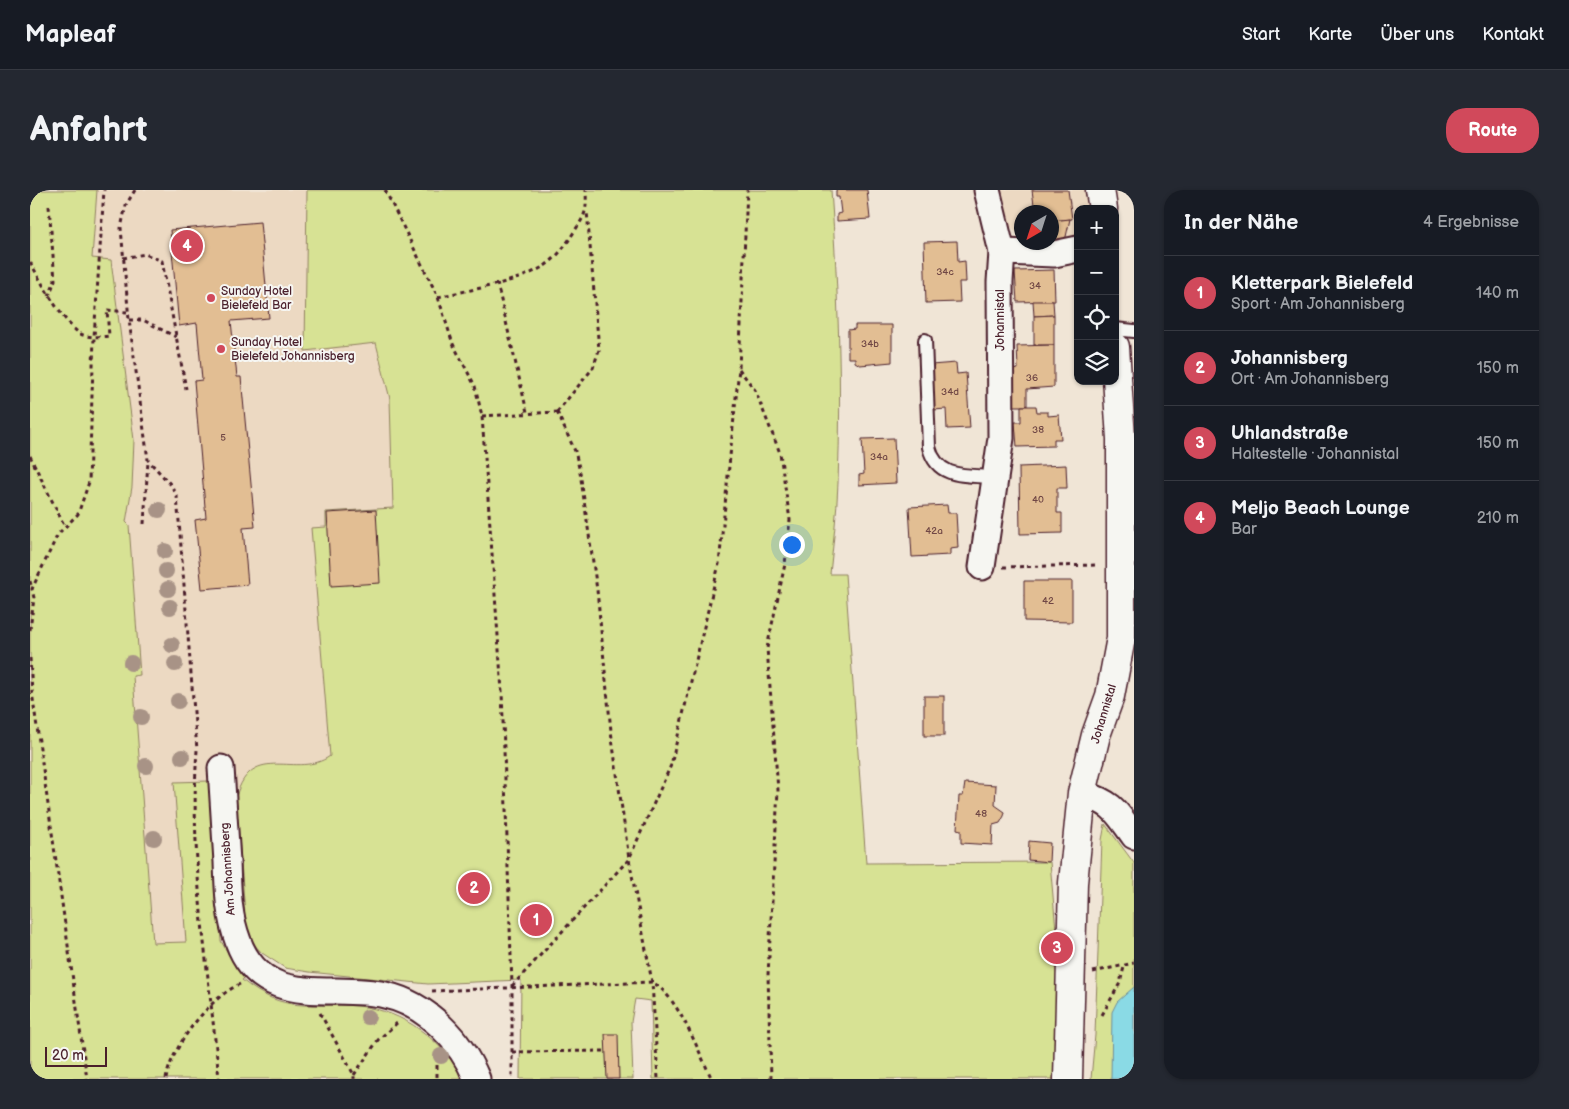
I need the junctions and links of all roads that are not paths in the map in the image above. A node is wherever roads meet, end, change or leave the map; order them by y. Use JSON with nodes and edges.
{"nodes":[{"id":1,"x":987,"y":190,"type":"edge"},
{"id":2,"x":1100,"y":190,"type":"edge"},
{"id":3,"x":1102,"y":205,"type":"edge"},
{"id":4,"x":1074,"y":250,"type":"edge"},
{"id":5,"x":1002,"y":252,"type":"junction"},
{"id":6,"x":1119,"y":330,"type":"edge"},
{"id":7,"x":1134,"y":331,"type":"edge"},
{"id":8,"x":925,"y":340,"type":"dead end"},
{"id":9,"x":1117,"y":385,"type":"edge"},
{"id":10,"x":996,"y":477,"type":"junction"},
{"id":11,"x":1128,"y":549,"type":"edge"},
{"id":12,"x":982,"y":567,"type":"road end"},
{"id":13,"x":221,"y":768,"type":"dead end"},
{"id":14,"x":1082,"y":793,"type":"junction"},
{"id":15,"x":1134,"y":836,"type":"edge"},
{"id":16,"x":477,"y":1079,"type":"edge"},
{"id":17,"x":1068,"y":1079,"type":"edge"}],
"edges":[{"from":1,"to":5,"type":"street","name":"Johannistal"},
{"from":2,"to":3,"type":"main road"},
{"from":4,"to":5,"type":"street"},
{"from":5,"to":10,"type":"street","name":"Johannistal"},
{"from":6,"to":7,"type":"lane"},
{"from":8,"to":10,"type":"lane"},
{"from":9,"to":11,"type":"main road","name":"Johannistal"},
{"from":10,"to":12,"type":"street","name":"Johannistal"},
{"from":11,"to":14,"type":"main road","name":"Johannistal"},
{"from":13,"to":16,"type":"street","name":"Am Johannisberg"},
{"from":14,"to":15,"type":"street"},
{"from":14,"to":17,"type":"main road","name":"Johannistal"}]}
